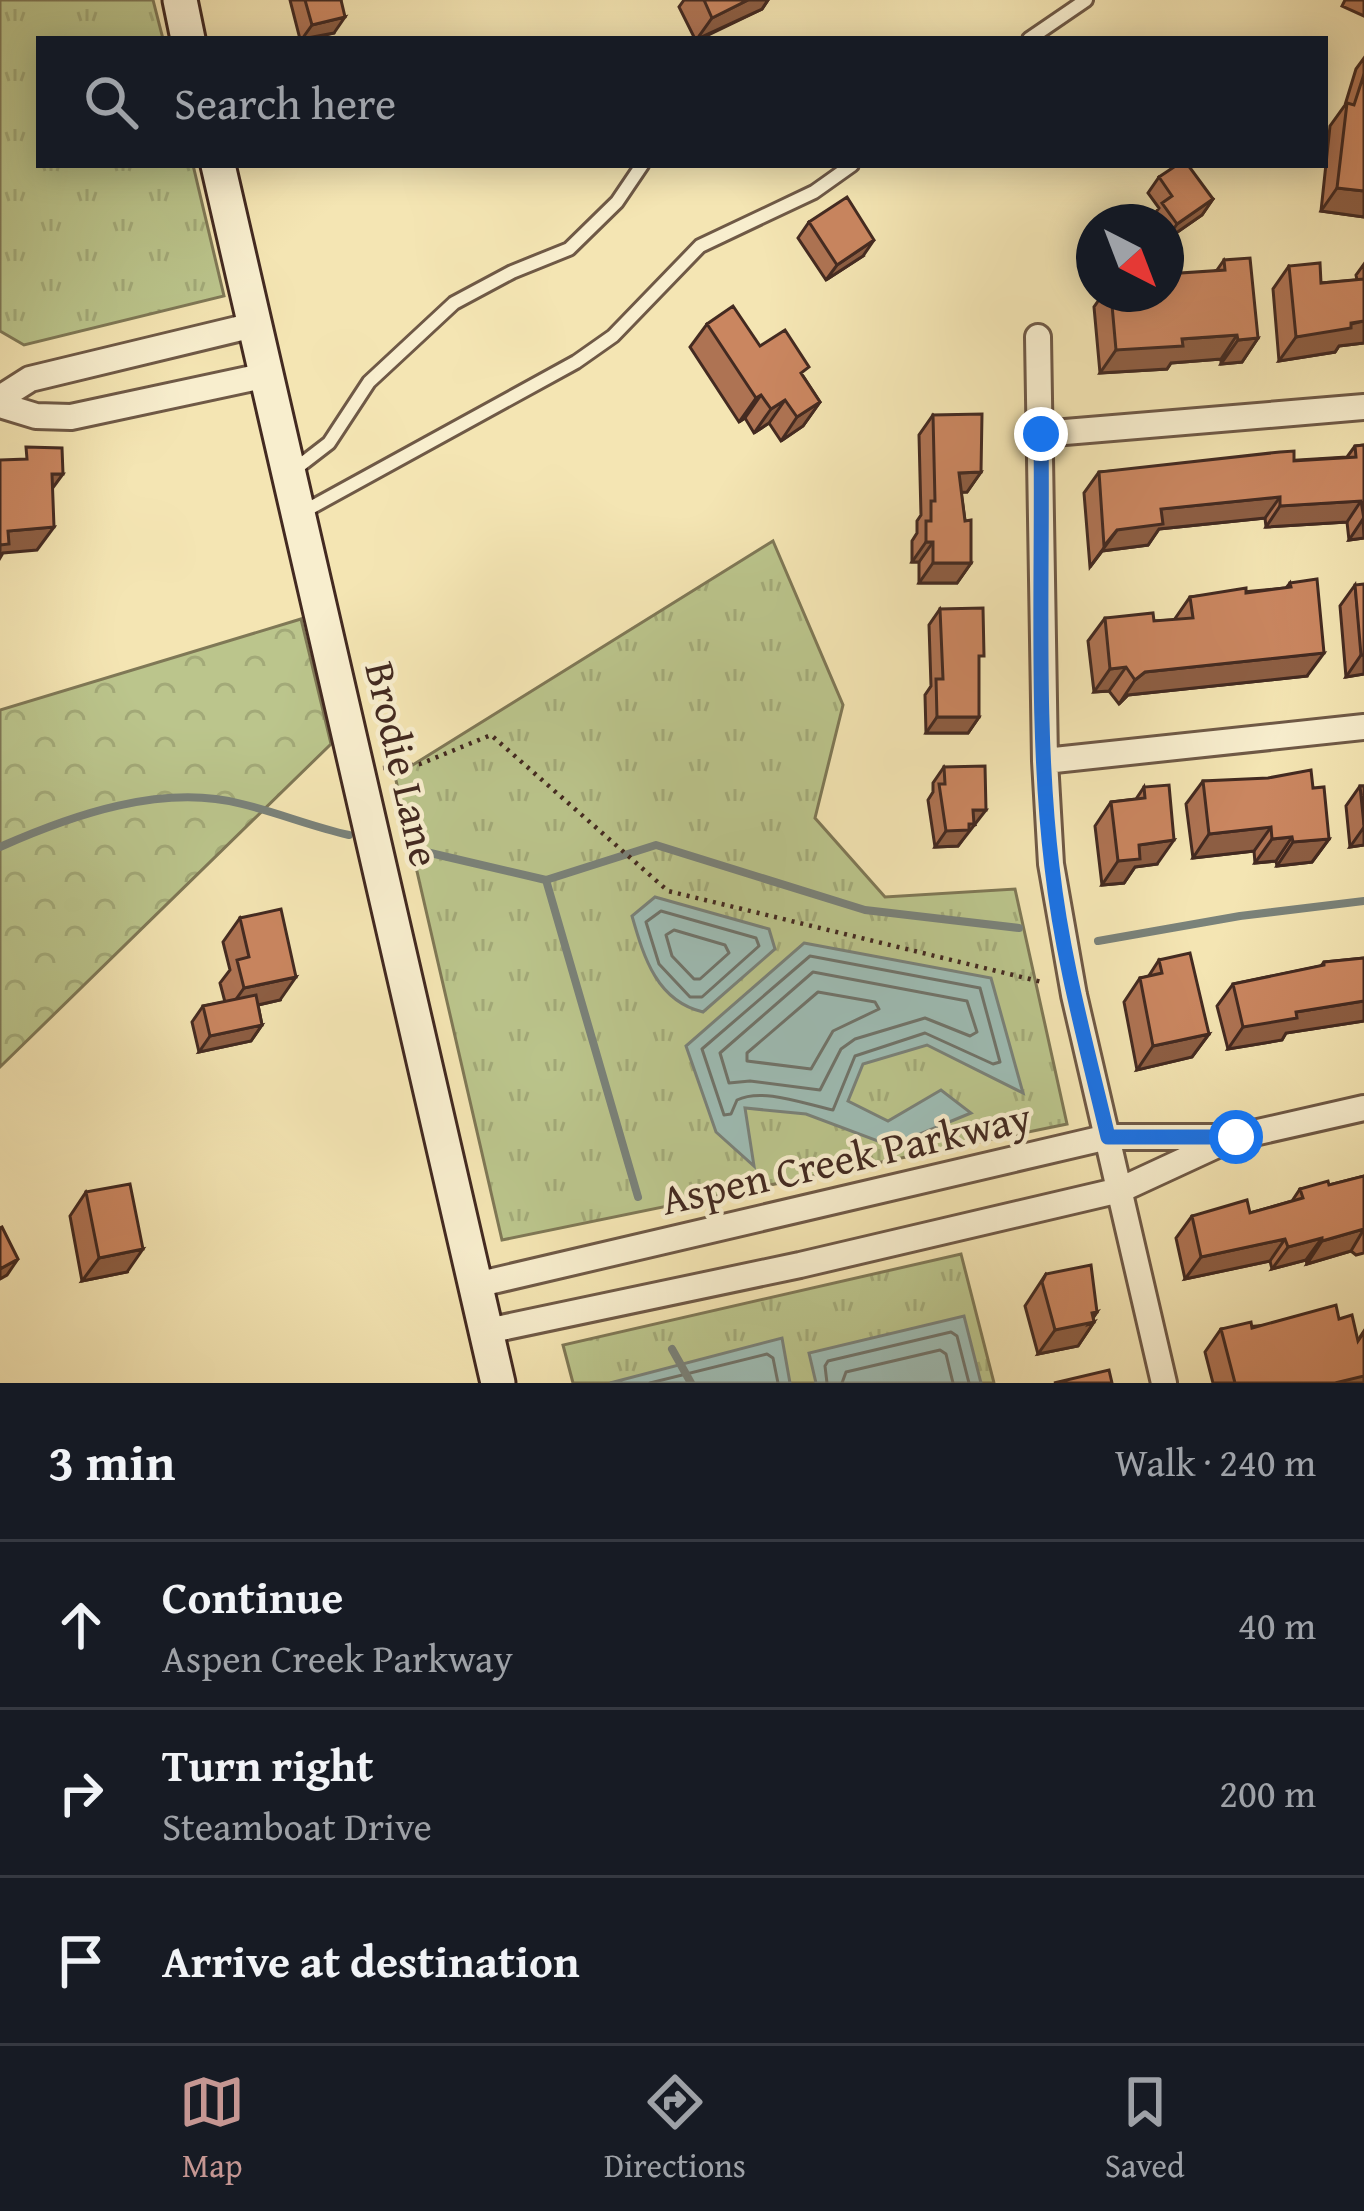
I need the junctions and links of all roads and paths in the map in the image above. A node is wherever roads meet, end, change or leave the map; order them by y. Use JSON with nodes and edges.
{"nodes":[{"id":1,"x":179,"y":0,"type":"edge"},
{"id":2,"x":1086,"y":0,"type":"edge"},
{"id":3,"x":187,"y":36,"type":"edge"},
{"id":4,"x":1033,"y":36,"type":"edge"},
{"id":5,"x":219,"y":168,"type":"edge"},
{"id":6,"x":640,"y":168,"type":"edge"},
{"id":7,"x":848,"y":168,"type":"edge"},
{"id":8,"x":254,"y":325,"type":"junction"},
{"id":9,"x":1038,"y":337,"type":"dead end"},
{"id":10,"x":267,"y":375,"type":"junction"},
{"id":11,"x":0,"y":402,"type":"edge"},
{"id":12,"x":1364,"y":407,"type":"edge"},
{"id":13,"x":1041,"y":434,"type":"junction"},
{"id":14,"x":290,"y":473,"type":"junction"},
{"id":15,"x":299,"y":514,"type":"junction"},
{"id":16,"x":1364,"y":727,"type":"edge"},
{"id":17,"x":1045,"y":761,"type":"junction"},
{"id":18,"x":382,"y":768,"type":"dead end"},
{"id":19,"x":1042,"y":982,"type":"dead end"},
{"id":20,"x":1364,"y":1108,"type":"edge"},
{"id":21,"x":1108,"y":1137,"type":"junction"},
{"id":22,"x":1236,"y":1137,"type":"junction"},
{"id":23,"x":1120,"y":1190,"type":"junction"},
{"id":24,"x":476,"y":1285,"type":"junction"},
{"id":25,"x":487,"y":1331,"type":"junction"},
{"id":26,"x":498,"y":1383,"type":"edge"},
{"id":27,"x":1164,"y":1383,"type":"edge"}],
"edges":[{"from":1,"to":3,"type":"main road"},
{"from":2,"to":4,"type":"lane"},
{"from":5,"to":8,"type":"main road","name":"Brodie Lane"},
{"from":6,"to":14,"type":"lane"},
{"from":7,"to":15,"type":"lane"},
{"from":8,"to":10,"type":"main road","name":"Brodie Lane"},
{"from":8,"to":11,"type":"street"},
{"from":9,"to":13,"type":"street"},
{"from":10,"to":11,"type":"street"},
{"from":10,"to":14,"type":"main road","name":"Brodie Lane"},
{"from":12,"to":13,"type":"street"},
{"from":13,"to":17,"type":"street"},
{"from":14,"to":15,"type":"main road","name":"Brodie Lane"},
{"from":15,"to":24,"type":"main road","name":"Brodie Lane"},
{"from":16,"to":17,"type":"street"},
{"from":17,"to":21,"type":"street"},
{"from":18,"to":19,"type":"path"},
{"from":20,"to":22,"type":"street","name":"Aspen Creek Parkway"},
{"from":21,"to":22,"type":"street","name":"Aspen Creek Parkway"},
{"from":21,"to":23,"type":"street"},
{"from":21,"to":24,"type":"street","name":"Aspen Creek Parkway"},
{"from":22,"to":23,"type":"street","name":"Aspen Creek Parkway"},
{"from":23,"to":25,"type":"street","name":"Aspen Creek Parkway"},
{"from":23,"to":27,"type":"street"},
{"from":24,"to":25,"type":"main road","name":"Brodie Lane"},
{"from":25,"to":26,"type":"main road","name":"Brodie Lane"}]}
